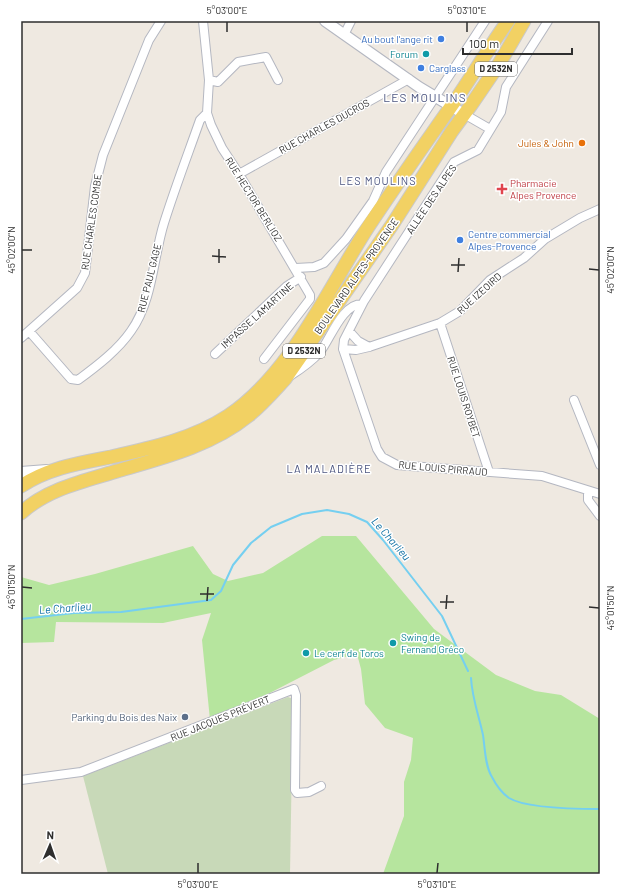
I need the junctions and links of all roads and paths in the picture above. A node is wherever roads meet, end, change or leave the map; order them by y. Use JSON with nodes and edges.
{"nodes":[{"id":1,"x":161,"y":21,"type":"edge"},
{"id":2,"x":203,"y":21,"type":"edge"},
{"id":3,"x":325,"y":21,"type":"edge"},
{"id":4,"x":351,"y":21,"type":"edge"},
{"id":5,"x":485,"y":21,"type":"edge"},
{"id":6,"x":508,"y":21,"type":"edge"},
{"id":7,"x":524,"y":21,"type":"edge"},
{"id":8,"x":548,"y":21,"type":"edge"},
{"id":9,"x":344,"y":35,"type":"junction"},
{"id":10,"x":409,"y":79,"type":"junction"},
{"id":11,"x":209,"y":80,"type":"junction"},
{"id":12,"x":278,"y":80,"type":"dead end"},
{"id":13,"x":435,"y":97,"type":"junction"},
{"id":14,"x":451,"y":106,"type":"junction"},
{"id":15,"x":207,"y":114,"type":"junction"},
{"id":16,"x":464,"y":114,"type":"junction"},
{"id":17,"x":490,"y":129,"type":"junction"},
{"id":18,"x":239,"y":174,"type":"junction"},
{"id":19,"x":600,"y":209,"type":"edge"},
{"id":20,"x":296,"y":268,"type":"junction"},
{"id":21,"x":301,"y":277,"type":"junction"},
{"id":22,"x":363,"y":302,"type":"junction"},
{"id":23,"x":440,"y":323,"type":"junction"},
{"id":24,"x":29,"y":331,"type":"junction"},
{"id":25,"x":349,"y":331,"type":"junction"},
{"id":26,"x":21,"y":338,"type":"edge"},
{"id":27,"x":369,"y":347,"type":"junction"},
{"id":28,"x":343,"y":349,"type":"junction"},
{"id":29,"x":215,"y":354,"type":"dead end"},
{"id":30,"x":264,"y":359,"type":"dead end"},
{"id":31,"x":284,"y":379,"type":"junction"},
{"id":32,"x":574,"y":400,"type":"dead end"},
{"id":33,"x":600,"y":465,"type":"edge"},
{"id":34,"x":52,"y":470,"type":"junction"},
{"id":35,"x":489,"y":472,"type":"junction"},
{"id":36,"x":21,"y":473,"type":"edge"},
{"id":37,"x":21,"y":486,"type":"edge"},
{"id":38,"x":588,"y":491,"type":"junction"},
{"id":39,"x":600,"y":494,"type":"edge"},
{"id":40,"x":21,"y":513,"type":"edge"},
{"id":41,"x":600,"y":516,"type":"edge"},
{"id":42,"x":21,"y":780,"type":"edge"},
{"id":43,"x":321,"y":786,"type":"dead end"}],
"edges":[{"from":1,"to":24,"type":"street","name":"RUE CHARLES COMBE"},
{"from":2,"to":11,"type":"street","name":"RUE HECTOR BERLIOZ"},
{"from":3,"to":9,"type":"street"},
{"from":4,"to":9,"type":"street"},
{"from":5,"to":13,"type":"street"},
{"from":6,"to":14,"type":"main road","name":"BOULEVARD ALPES-PROVENCE","number":"D 2532N"},
{"from":7,"to":16,"type":"main road","name":"BOULEVARD ALPES-PROVENCE","number":"D 2532N"},
{"from":8,"to":17,"type":"street","name":"ALLÉE DES ALPES"},
{"from":9,"to":10,"type":"street"},
{"from":10,"to":13,"type":"street"},
{"from":10,"to":18,"type":"street","name":"RUE CHARLES DUCROS"},
{"from":11,"to":12,"type":"street"},
{"from":11,"to":15,"type":"street","name":"RUE HECTOR BERLIOZ"},
{"from":13,"to":14,"type":"street"},
{"from":13,"to":20,"type":"street"},
{"from":14,"to":16,"type":"street"},
{"from":14,"to":34,"type":"main road","name":"BOULEVARD ALPES-PROVENCE","number":"D 2532N"},
{"from":15,"to":18,"type":"street","name":"RUE HECTOR BERLIOZ"},
{"from":15,"to":24,"type":"street","name":"RUE PAUL GAGE"},
{"from":16,"to":17,"type":"street"},
{"from":16,"to":31,"type":"main road","name":"BOULEVARD ALPES-PROVENCE","number":"D 2532N"},
{"from":17,"to":22,"type":"street","name":"ALLÉE DES ALPES"},
{"from":18,"to":20,"type":"street","name":"RUE HECTOR BERLIOZ"},
{"from":19,"to":23,"type":"street","name":"RUE IZEOIRD"},
{"from":20,"to":21,"type":"street","name":"RUE HECTOR BERLIOZ"},
{"from":21,"to":29,"type":"street","name":"IMPASSE LAMARTINE"},
{"from":21,"to":30,"type":"street","name":"RUE HECTOR BERLIOZ"},
{"from":22,"to":25,"type":"street"},
{"from":22,"to":31,"type":"street"},
{"from":23,"to":27,"type":"street","name":"RUE IZEOIRD"},
{"from":23,"to":35,"type":"street","name":"RUE LOUIS ROYBET"},
{"from":24,"to":26,"type":"street","name":"RUE CHARLES COMBE"},
{"from":25,"to":27,"type":"street"},
{"from":25,"to":28,"type":"street"},
{"from":27,"to":28,"type":"street","name":"RUE IZEOIRD"},
{"from":28,"to":35,"type":"street","name":"RUE LOUIS PIRRAUD"},
{"from":31,"to":40,"type":"main road","name":"BOULEVARD ALPES-PROVENCE","number":"D 2532N"},
{"from":32,"to":33,"type":"street"},
{"from":34,"to":36,"type":"main road"},
{"from":34,"to":37,"type":"main road","name":"BOULEVARD ALPES-PROVENCE","number":"D 2532N"},
{"from":35,"to":38,"type":"street","name":"RUE LOUIS PIRRAUD"},
{"from":38,"to":39,"type":"street","name":"RUE LOUIS PIRRAUD"},
{"from":38,"to":41,"type":"street"},
{"from":42,"to":43,"type":"street","name":"RUE JACQUES PRÉVERT"}]}
